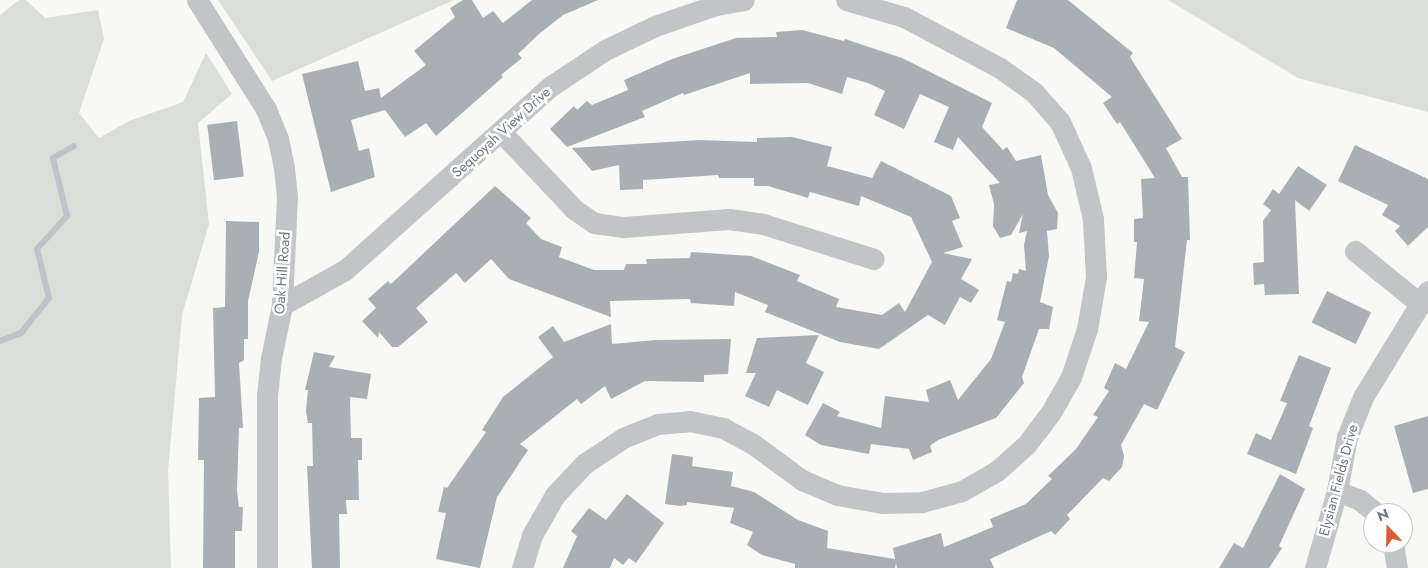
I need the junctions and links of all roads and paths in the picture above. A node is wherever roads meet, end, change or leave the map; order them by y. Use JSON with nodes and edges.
{"nodes":[{"id":1,"x":197,"y":0,"type":"edge"},
{"id":2,"x":744,"y":0,"type":"edge"},
{"id":3,"x":846,"y":0,"type":"edge"},
{"id":4,"x":501,"y":132,"type":"junction"},
{"id":5,"x":1355,"y":251,"type":"dead end"},
{"id":6,"x":874,"y":259,"type":"dead end"},
{"id":7,"x":1423,"y":297,"type":"edge"},
{"id":8,"x":282,"y":305,"type":"junction"},
{"id":9,"x":1337,"y":491,"type":"junction"},
{"id":10,"x":1364,"y":503,"type":"edge"},
{"id":11,"x":1395,"y":553,"type":"edge"},
{"id":12,"x":267,"y":568,"type":"edge"},
{"id":13,"x":522,"y":568,"type":"edge"},
{"id":14,"x":1314,"y":568,"type":"edge"},
{"id":15,"x":1397,"y":568,"type":"edge"}],
"edges":[{"from":1,"to":8,"type":"street","name":"Oak Hill Road"},
{"from":2,"to":4,"type":"street","name":"Sequoyah View Drive"},
{"from":3,"to":13,"type":"street"},
{"from":4,"to":6,"type":"street"},
{"from":4,"to":8,"type":"street","name":"Sequoyah View Drive"},
{"from":5,"to":7,"type":"street"},
{"from":7,"to":9,"type":"street","name":"Elysian Fields Drive"},
{"from":8,"to":12,"type":"street","name":"Oak Hill Road"},
{"from":9,"to":10,"type":"street"},
{"from":9,"to":14,"type":"street","name":"Elysian Fields Drive"},
{"from":11,"to":15,"type":"street"}]}
